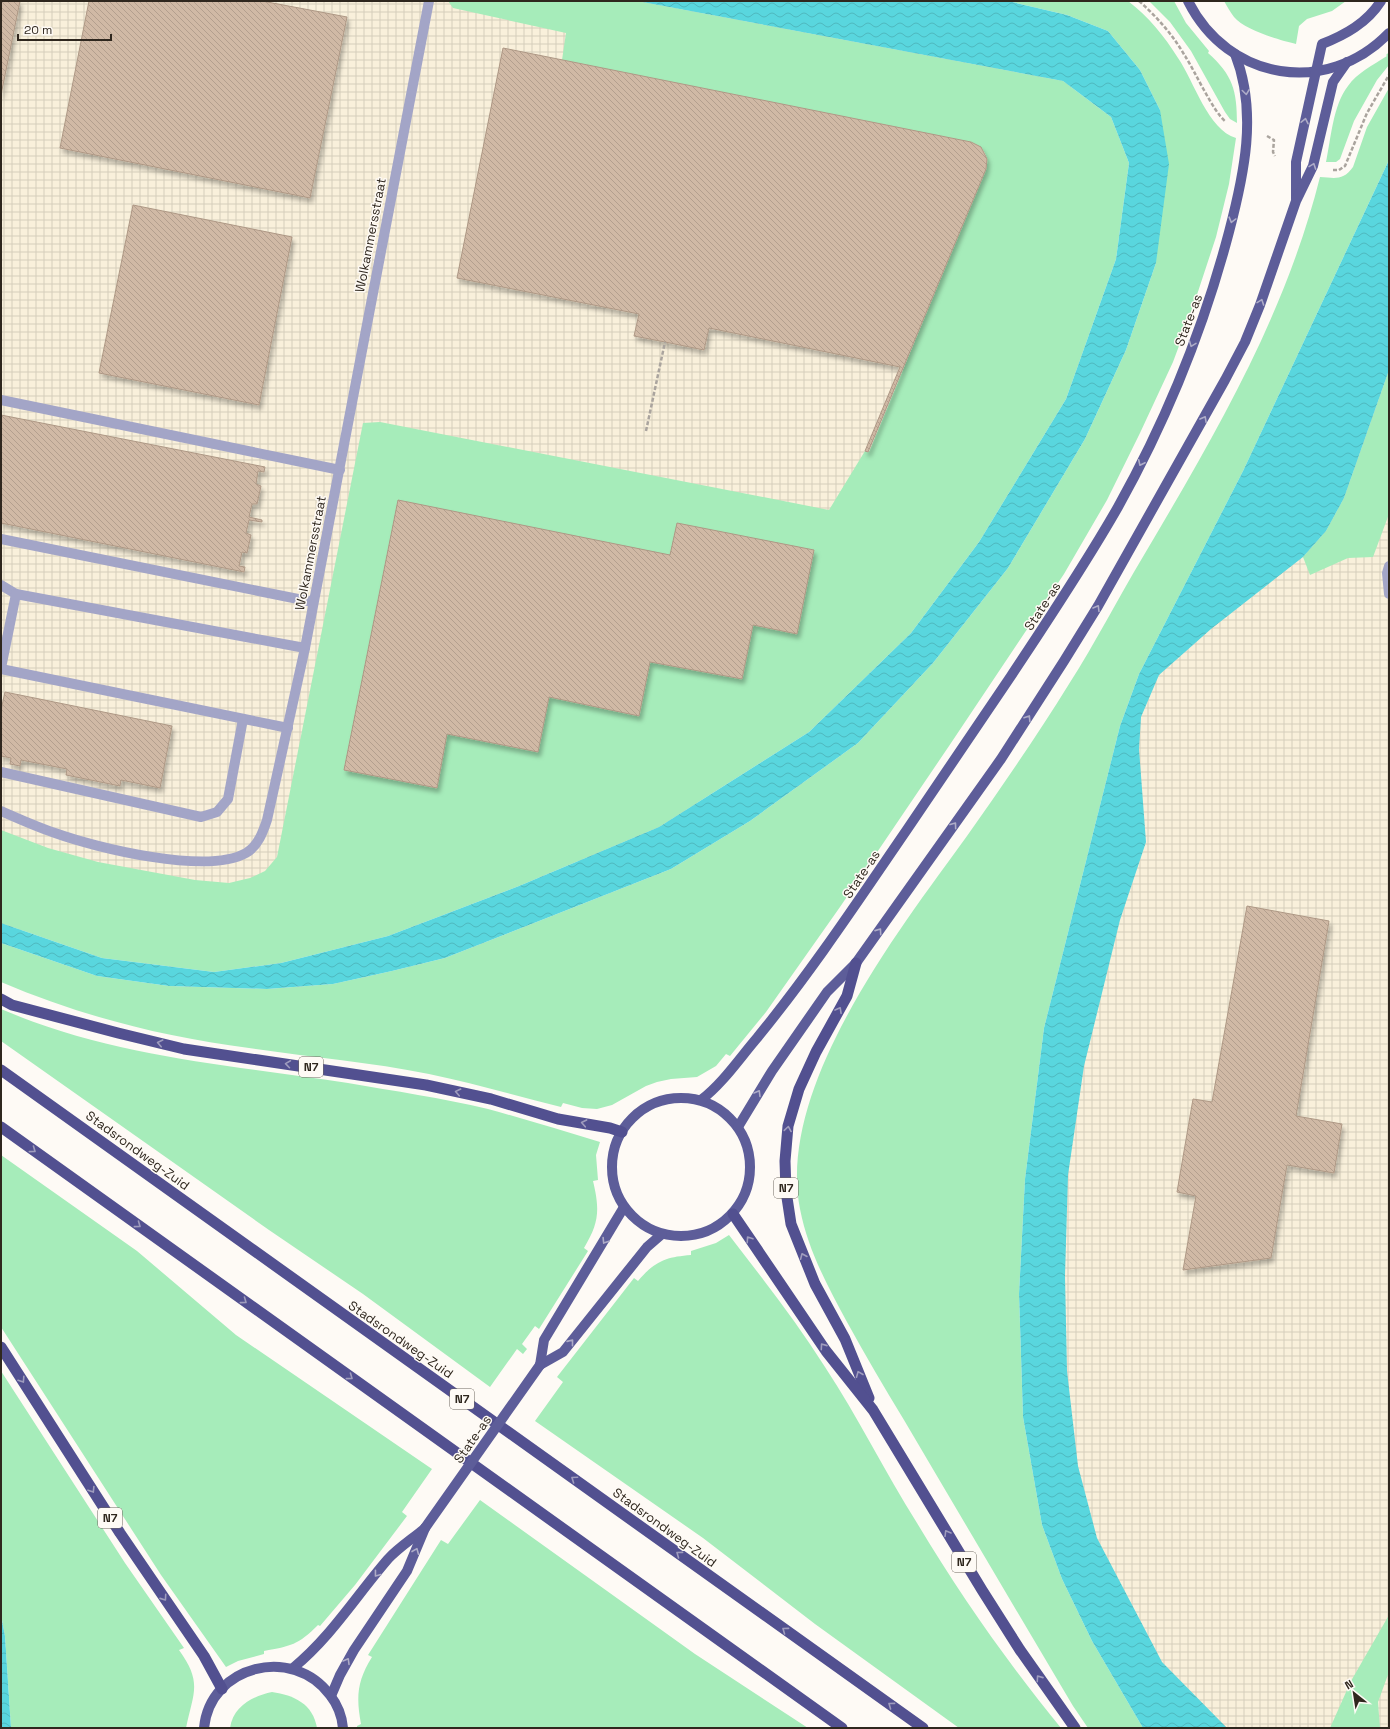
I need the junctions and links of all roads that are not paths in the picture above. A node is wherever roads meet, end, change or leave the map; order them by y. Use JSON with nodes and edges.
{"nodes":[{"id":1,"x":429,"y":1,"type":"edge"},
{"id":2,"x":1188,"y":1,"type":"edge"},
{"id":3,"x":1381,"y":1,"type":"edge"},
{"id":4,"x":1389,"y":33,"type":"edge"},
{"id":5,"x":1235,"y":54,"type":"junction"},
{"id":6,"x":1347,"y":62,"type":"junction"},
{"id":7,"x":1315,"y":72,"type":"junction"},
{"id":8,"x":1296,"y":201,"type":"junction"},
{"id":9,"x":1,"y":400,"type":"edge"},
{"id":10,"x":340,"y":470,"type":"junction"},
{"id":11,"x":1,"y":540,"type":"edge"},
{"id":12,"x":1389,"y":566,"type":"edge"},
{"id":13,"x":1,"y":585,"type":"edge"},
{"id":14,"x":16,"y":594,"type":"junction"},
{"id":15,"x":1389,"y":594,"type":"edge"},
{"id":16,"x":313,"y":602,"type":"junction"},
{"id":17,"x":305,"y":648,"type":"junction"},
{"id":18,"x":1,"y":669,"type":"edge"},
{"id":19,"x":243,"y":719,"type":"junction"},
{"id":20,"x":288,"y":728,"type":"junction"},
{"id":21,"x":1,"y":772,"type":"edge"},
{"id":22,"x":1,"y":811,"type":"edge"},
{"id":23,"x":856,"y":963,"type":"junction"},
{"id":24,"x":1,"y":999,"type":"edge"},
{"id":25,"x":1,"y":1070,"type":"edge"},
{"id":26,"x":701,"y":1100,"type":"junction"},
{"id":27,"x":1,"y":1127,"type":"edge"},
{"id":28,"x":738,"y":1127,"type":"junction"},
{"id":29,"x":622,"y":1132,"type":"junction"},
{"id":30,"x":624,"y":1208,"type":"junction"},
{"id":31,"x":733,"y":1214,"type":"junction"},
{"id":32,"x":662,"y":1234,"type":"junction"},
{"id":33,"x":1,"y":1347,"type":"edge"},
{"id":34,"x":540,"y":1365,"type":"junction"},
{"id":35,"x":874,"y":1410,"type":"junction"},
{"id":36,"x":425,"y":1528,"type":"junction"},
{"id":37,"x":293,"y":1668,"type":"junction"},
{"id":38,"x":222,"y":1689,"type":"junction"},
{"id":39,"x":331,"y":1696,"type":"junction"},
{"id":40,"x":204,"y":1728,"type":"edge"},
{"id":41,"x":343,"y":1728,"type":"edge"},
{"id":42,"x":842,"y":1728,"type":"edge"},
{"id":43,"x":923,"y":1728,"type":"edge"},
{"id":44,"x":1075,"y":1728,"type":"edge"}],
"edges":[{"from":1,"to":10,"type":"street","name":"Wolkammersstraat"},
{"from":2,"to":5,"type":"main road"},
{"from":3,"to":7,"type":"main road"},
{"from":4,"to":6,"type":"main road"},
{"from":5,"to":7,"type":"main road"},
{"from":5,"to":26,"type":"main road","name":"State-as","one_way":true},
{"from":6,"to":7,"type":"main road"},
{"from":8,"to":6,"type":"main road","one_way":true},
{"from":8,"to":7,"type":"main road","one_way":true},
{"from":23,"to":8,"type":"main road","one_way":true},
{"from":9,"to":10,"type":"street"},
{"from":10,"to":16,"type":"street","name":"Wolkammersstraat"},
{"from":11,"to":16,"type":"street"},
{"from":12,"to":15,"type":"street"},
{"from":13,"to":14,"type":"street"},
{"from":14,"to":17,"type":"street"},
{"from":14,"to":18,"type":"street"},
{"from":16,"to":17,"type":"street","name":"Wolkammersstraat"},
{"from":17,"to":20,"type":"street","name":"Wolkammersstraat"},
{"from":18,"to":19,"type":"street"},
{"from":19,"to":20,"type":"street"},
{"from":19,"to":21,"type":"street"},
{"from":20,"to":22,"type":"street","name":"Wolkammersstraat"},
{"from":28,"to":23,"type":"main road","one_way":true},
{"from":35,"to":23,"type":"highway","number":"N7","one_way":true},
{"from":29,"to":24,"type":"highway","number":"N7","one_way":true},
{"from":43,"to":25,"type":"highway","name":"Stadsrondweg-Zuid","number":"N7","one_way":true},
{"from":26,"to":28,"type":"main road"},
{"from":26,"to":29,"type":"main road"},
{"from":27,"to":42,"type":"highway","one_way":true},
{"from":28,"to":31,"type":"main road"},
{"from":29,"to":30,"type":"main road"},
{"from":30,"to":32,"type":"main road"},
{"from":30,"to":34,"type":"main road","name":"State-as","one_way":true},
{"from":31,"to":32,"type":"main road"},
{"from":35,"to":31,"type":"highway","number":"N7","one_way":true},
{"from":34,"to":32,"type":"main road","name":"State-as","one_way":true},
{"from":33,"to":38,"type":"highway","number":"N7","one_way":true},
{"from":34,"to":36,"type":"main road","name":"State-as","bridge":true},
{"from":44,"to":35,"type":"highway","number":"N7","one_way":true},
{"from":36,"to":37,"type":"main road","name":"State-as","one_way":true},
{"from":39,"to":36,"type":"main road","name":"State-as","one_way":true},
{"from":37,"to":38,"type":"main road"},
{"from":37,"to":39,"type":"main road"},
{"from":38,"to":40,"type":"main road"},
{"from":39,"to":41,"type":"main road"}]}
